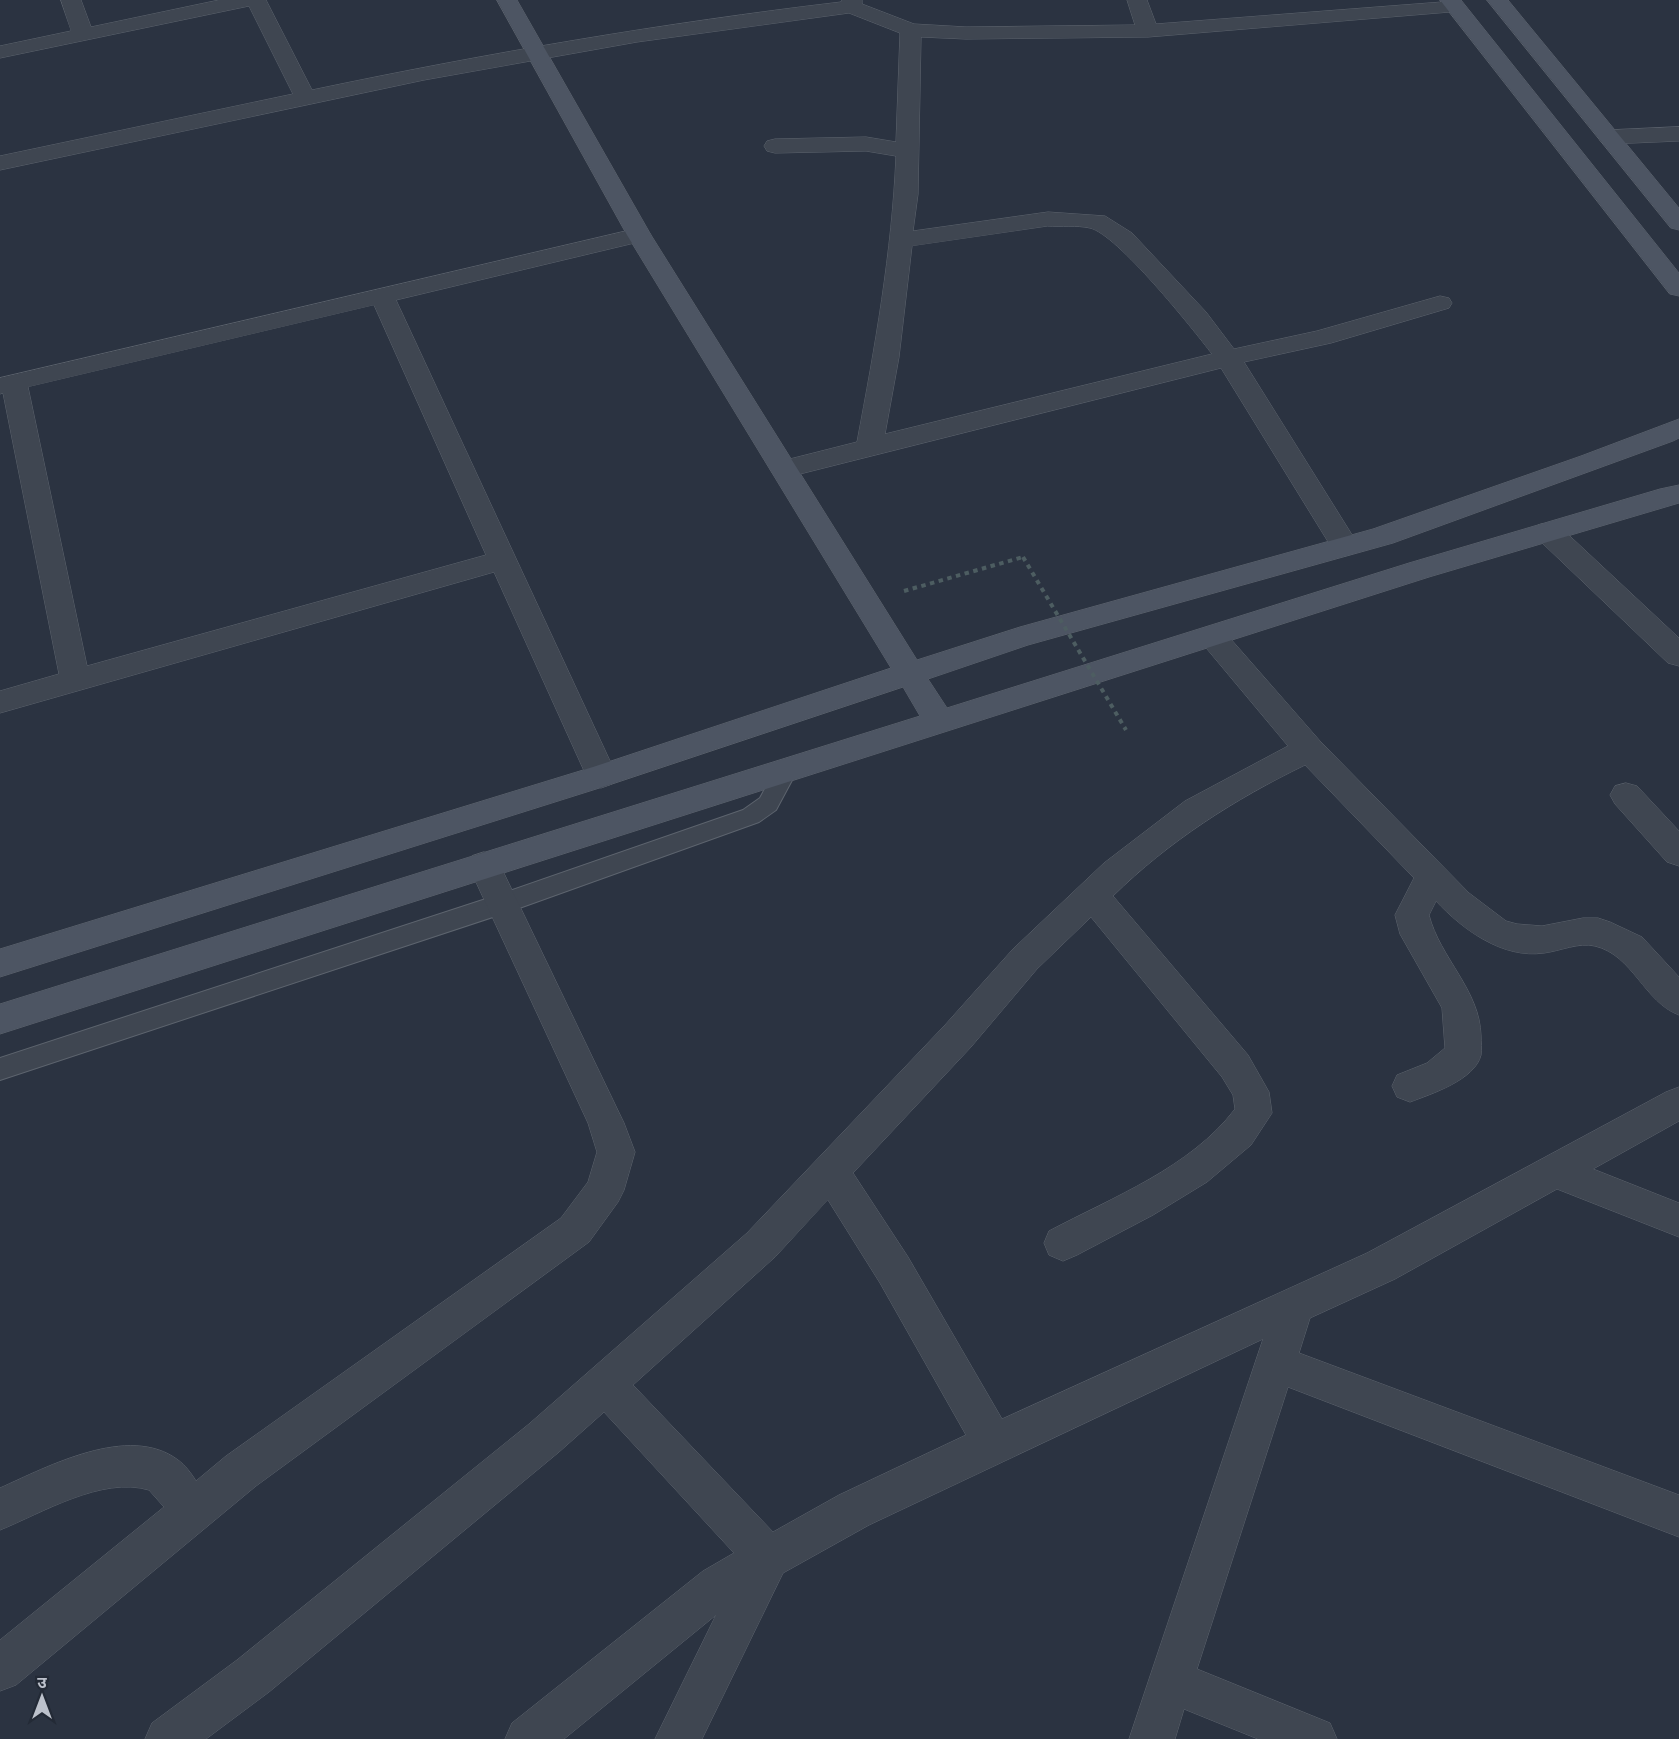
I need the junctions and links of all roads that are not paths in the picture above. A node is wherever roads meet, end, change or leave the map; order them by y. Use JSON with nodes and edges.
{"nodes":[{"id":1,"x":71,"y":0,"type":"edge"},
{"id":2,"x":249,"y":0,"type":"edge"},
{"id":3,"x":256,"y":0,"type":"edge"},
{"id":4,"x":507,"y":0,"type":"edge"},
{"id":5,"x":1137,"y":0,"type":"edge"},
{"id":6,"x":1497,"y":0,"type":"edge"},
{"id":7,"x":852,"y":4,"type":"edge"},
{"id":8,"x":1453,"y":4,"type":"edge"},
{"id":9,"x":911,"y":30,"type":"junction"},
{"id":10,"x":1148,"y":31,"type":"junction"},
{"id":11,"x":83,"y":35,"type":"junction"},
{"id":12,"x":0,"y":52,"type":"edge"},
{"id":13,"x":535,"y":53,"type":"junction"},
{"id":14,"x":306,"y":99,"type":"junction"},
{"id":15,"x":1679,"y":134,"type":"edge"},
{"id":16,"x":1609,"y":137,"type":"junction"},
{"id":17,"x":775,"y":146,"type":"dead end"},
{"id":18,"x":907,"y":151,"type":"junction"},
{"id":19,"x":0,"y":163,"type":"edge"},
{"id":20,"x":1679,"y":223,"type":"edge"},
{"id":21,"x":639,"y":235,"type":"junction"},
{"id":22,"x":900,"y":240,"type":"junction"},
{"id":23,"x":1679,"y":289,"type":"edge"},
{"id":24,"x":382,"y":296,"type":"junction"},
{"id":25,"x":1440,"y":303,"type":"dead end"},
{"id":26,"x":1228,"y":358,"type":"junction"},
{"id":27,"x":7,"y":385,"type":"edge"},
{"id":28,"x":1679,"y":427,"type":"edge"},
{"id":29,"x":869,"y":447,"type":"junction"},
{"id":30,"x":784,"y":469,"type":"junction"},
{"id":31,"x":1679,"y":494,"type":"edge"},
{"id":32,"x":1548,"y":532,"type":"junction"},
{"id":33,"x":1345,"y":546,"type":"junction"},
{"id":34,"x":503,"y":560,"type":"junction"},
{"id":35,"x":1212,"y":636,"type":"junction"},
{"id":36,"x":1679,"y":655,"type":"edge"},
{"id":37,"x":910,"y":674,"type":"junction"},
{"id":38,"x":75,"y":681,"type":"junction"},
{"id":39,"x":0,"y":702,"type":"edge"},
{"id":40,"x":939,"y":721,"type":"junction"},
{"id":41,"x":1310,"y":749,"type":"junction"},
{"id":42,"x":787,"y":769,"type":"junction"},
{"id":43,"x":601,"y":776,"type":"junction"},
{"id":44,"x":1626,"y":795,"type":"dead end"},
{"id":45,"x":1679,"y":853,"type":"edge"},
{"id":46,"x":484,"y":865,"type":"junction"},
{"id":47,"x":1432,"y":875,"type":"junction"},
{"id":48,"x":1092,"y":895,"type":"junction"},
{"id":49,"x":502,"y":904,"type":"junction"},
{"id":50,"x":0,"y":963,"type":"edge"},
{"id":51,"x":1679,"y":1000,"type":"edge"},
{"id":52,"x":0,"y":1019,"type":"edge"},
{"id":53,"x":0,"y":1069,"type":"edge"},
{"id":54,"x":1410,"y":1086,"type":"dead end"},
{"id":55,"x":1679,"y":1103,"type":"edge"},
{"id":56,"x":830,"y":1171,"type":"junction"},
{"id":57,"x":1555,"y":1171,"type":"junction"},
{"id":58,"x":1679,"y":1220,"type":"edge"},
{"id":59,"x":1063,"y":1243,"type":"dead end"},
{"id":60,"x":1294,"y":1306,"type":"junction"},
{"id":61,"x":1275,"y":1363,"type":"junction"},
{"id":62,"x":605,"y":1384,"type":"junction"},
{"id":63,"x":994,"y":1444,"type":"junction"},
{"id":64,"x":0,"y":1509,"type":"edge"},
{"id":65,"x":193,"y":1510,"type":"junction"},
{"id":66,"x":1679,"y":1516,"type":"edge"},
{"id":67,"x":768,"y":1558,"type":"junction"},
{"id":68,"x":0,"y":1669,"type":"edge"},
{"id":69,"x":1171,"y":1680,"type":"junction"},
{"id":70,"x":168,"y":1739,"type":"edge"},
{"id":71,"x":528,"y":1739,"type":"edge"},
{"id":72,"x":678,"y":1739,"type":"edge"},
{"id":73,"x":1152,"y":1739,"type":"edge"},
{"id":74,"x":1314,"y":1739,"type":"edge"}],
"edges":[{"from":1,"to":11,"type":"street"},
{"from":2,"to":11,"type":"street"},
{"from":3,"to":14,"type":"street"},
{"from":4,"to":13,"type":"main road"},
{"from":5,"to":10,"type":"street"},
{"from":6,"to":16,"type":"main road"},
{"from":7,"to":9,"type":"street"},
{"from":7,"to":13,"type":"street"},
{"from":8,"to":10,"type":"street"},
{"from":8,"to":23,"type":"main road"},
{"from":9,"to":10,"type":"street"},
{"from":9,"to":18,"type":"street"},
{"from":11,"to":12,"type":"street"},
{"from":13,"to":14,"type":"street"},
{"from":13,"to":21,"type":"main road"},
{"from":14,"to":19,"type":"street"},
{"from":15,"to":16,"type":"street"},
{"from":16,"to":20,"type":"main road"},
{"from":17,"to":18,"type":"street"},
{"from":18,"to":22,"type":"street"},
{"from":21,"to":24,"type":"street"},
{"from":21,"to":30,"type":"main road"},
{"from":22,"to":26,"type":"street"},
{"from":22,"to":29,"type":"street"},
{"from":24,"to":27,"type":"street"},
{"from":24,"to":34,"type":"street"},
{"from":25,"to":26,"type":"street"},
{"from":26,"to":29,"type":"street"},
{"from":26,"to":33,"type":"street"},
{"from":27,"to":38,"type":"street"},
{"from":28,"to":33,"type":"main road"},
{"from":29,"to":30,"type":"street"},
{"from":30,"to":37,"type":"main road"},
{"from":31,"to":32,"type":"main road"},
{"from":32,"to":35,"type":"main road"},
{"from":32,"to":36,"type":"street"},
{"from":33,"to":37,"type":"main road"},
{"from":34,"to":38,"type":"street"},
{"from":34,"to":43,"type":"street"},
{"from":35,"to":40,"type":"main road"},
{"from":35,"to":41,"type":"street"},
{"from":37,"to":40,"type":"main road"},
{"from":37,"to":43,"type":"main road"},
{"from":38,"to":39,"type":"street"},
{"from":40,"to":42,"type":"main road"},
{"from":41,"to":47,"type":"street"},
{"from":41,"to":48,"type":"street"},
{"from":42,"to":46,"type":"main road"},
{"from":42,"to":49,"type":"lane"},
{"from":43,"to":50,"type":"main road"},
{"from":44,"to":45,"type":"street"},
{"from":46,"to":49,"type":"street"},
{"from":46,"to":52,"type":"main road"},
{"from":47,"to":51,"type":"street"},
{"from":47,"to":54,"type":"street"},
{"from":48,"to":56,"type":"street"},
{"from":48,"to":59,"type":"street"},
{"from":49,"to":53,"type":"lane"},
{"from":49,"to":65,"type":"street"},
{"from":55,"to":57,"type":"street"},
{"from":56,"to":62,"type":"street"},
{"from":56,"to":63,"type":"street"},
{"from":57,"to":58,"type":"street"},
{"from":57,"to":60,"type":"street"},
{"from":60,"to":61,"type":"street"},
{"from":60,"to":63,"type":"street"},
{"from":61,"to":66,"type":"street"},
{"from":61,"to":69,"type":"street"},
{"from":62,"to":67,"type":"street"},
{"from":62,"to":70,"type":"street"},
{"from":63,"to":67,"type":"street"},
{"from":64,"to":65,"type":"street"},
{"from":65,"to":68,"type":"street"},
{"from":67,"to":71,"type":"street"},
{"from":67,"to":72,"type":"street"},
{"from":69,"to":73,"type":"street"},
{"from":69,"to":74,"type":"street"}]}
